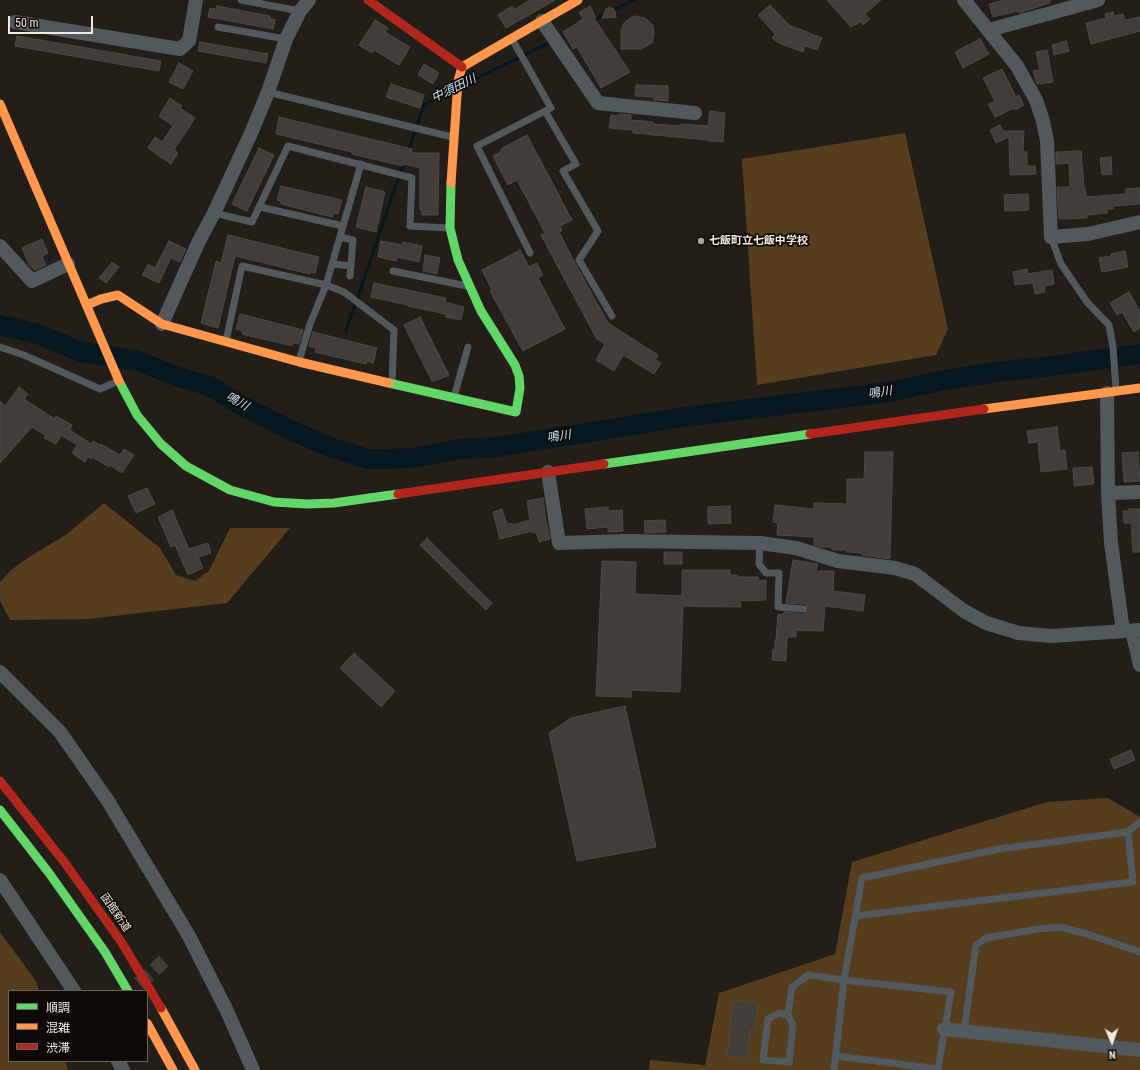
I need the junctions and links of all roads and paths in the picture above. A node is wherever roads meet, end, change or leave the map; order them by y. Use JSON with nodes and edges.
{"nodes":[{"id":1,"x":196,"y":0,"type":"edge"},
{"id":2,"x":241,"y":0,"type":"edge"},
{"id":3,"x":368,"y":0,"type":"edge"},
{"id":4,"x":578,"y":0,"type":"edge"},
{"id":5,"x":964,"y":0,"type":"edge"},
{"id":6,"x":1098,"y":0,"type":"edge"},
{"id":7,"x":304,"y":5,"type":"edge"},
{"id":8,"x":542,"y":21,"type":"junction"},
{"id":9,"x":15,"y":22,"type":"dead end"},
{"id":10,"x":218,"y":27,"type":"dead end"},
{"id":11,"x":988,"y":30,"type":"junction"},
{"id":12,"x":286,"y":39,"type":"junction"},
{"id":13,"x":512,"y":39,"type":"junction"},
{"id":14,"x":462,"y":67,"type":"junction"},
{"id":15,"x":268,"y":92,"type":"junction"},
{"id":16,"x":0,"y":104,"type":"edge"},
{"id":17,"x":545,"y":111,"type":"junction"},
{"id":18,"x":695,"y":113,"type":"dead end"},
{"id":19,"x":454,"y":137,"type":"junction"},
{"id":20,"x":360,"y":164,"type":"junction"},
{"id":21,"x":260,"y":207,"type":"junction"},
{"id":22,"x":214,"y":213,"type":"junction"},
{"id":23,"x":1140,"y":222,"type":"edge"},
{"id":24,"x":343,"y":226,"type":"junction"},
{"id":25,"x":450,"y":228,"type":"junction"},
{"id":26,"x":340,"y":237,"type":"junction"},
{"id":27,"x":1052,"y":237,"type":"junction"},
{"id":28,"x":0,"y":246,"type":"edge"},
{"id":29,"x":530,"y":253,"type":"dead end"},
{"id":30,"x":68,"y":264,"type":"junction"},
{"id":31,"x":332,"y":264,"type":"junction"},
{"id":32,"x":351,"y":266,"type":"junction"},
{"id":33,"x":393,"y":271,"type":"dead end"},
{"id":34,"x":350,"y":276,"type":"dead end"},
{"id":35,"x":326,"y":285,"type":"junction"},
{"id":36,"x":469,"y":287,"type":"junction"},
{"id":37,"x":87,"y":305,"type":"junction"},
{"id":38,"x":612,"y":316,"type":"dead end"},
{"id":39,"x":162,"y":324,"type":"junction"},
{"id":40,"x":226,"y":342,"type":"junction"},
{"id":41,"x":0,"y":347,"type":"edge"},
{"id":42,"x":468,"y":347,"type":"dead end"},
{"id":43,"x":299,"y":362,"type":"junction"},
{"id":44,"x":117,"y":377,"type":"junction"},
{"id":45,"x":392,"y":383,"type":"junction"},
{"id":46,"x":1140,"y":388,"type":"edge"},
{"id":47,"x":1112,"y":392,"type":"junction"},
{"id":48,"x":453,"y":397,"type":"junction"},
{"id":49,"x":548,"y":472,"type":"junction"},
{"id":50,"x":1140,"y":492,"type":"edge"},
{"id":51,"x":1108,"y":493,"type":"junction"},
{"id":52,"x":760,"y":543,"type":"junction"},
{"id":53,"x":804,"y":608,"type":"dead end"},
{"id":54,"x":1132,"y":631,"type":"edge"},
{"id":55,"x":1140,"y":665,"type":"edge"},
{"id":56,"x":0,"y":672,"type":"edge"},
{"id":57,"x":0,"y":781,"type":"edge"},
{"id":58,"x":0,"y":810,"type":"edge"},
{"id":59,"x":1140,"y":822,"type":"edge"},
{"id":60,"x":1128,"y":832,"type":"junction"},
{"id":61,"x":0,"y":880,"type":"edge"},
{"id":62,"x":856,"y":916,"type":"junction"},
{"id":63,"x":1140,"y":952,"type":"edge"},
{"id":64,"x":844,"y":980,"type":"junction"},
{"id":65,"x":73,"y":990,"type":"edge"},
{"id":66,"x":127,"y":990,"type":"edge"},
{"id":67,"x":788,"y":1015,"type":"junction"},
{"id":68,"x":148,"y":1025,"type":"edge"},
{"id":69,"x":944,"y":1029,"type":"junction"},
{"id":70,"x":964,"y":1031,"type":"junction"},
{"id":71,"x":1140,"y":1050,"type":"edge"},
{"id":72,"x":836,"y":1056,"type":"junction"},
{"id":73,"x":173,"y":1070,"type":"edge"},
{"id":74,"x":195,"y":1070,"type":"edge"},
{"id":75,"x":253,"y":1070,"type":"edge"},
{"id":76,"x":834,"y":1070,"type":"edge"}],
"edges":[{"from":1,"to":9,"type":"street"},
{"from":2,"to":7,"type":"lane"},
{"from":3,"to":14,"type":"main road"},
{"from":4,"to":8,"type":"main road"},
{"from":5,"to":11,"type":"street"},
{"from":6,"to":11,"type":"street"},
{"from":7,"to":12,"type":"street"},
{"from":8,"to":13,"type":"main road"},
{"from":8,"to":18,"type":"street"},
{"from":10,"to":12,"type":"lane"},
{"from":11,"to":27,"type":"street"},
{"from":12,"to":15,"type":"street"},
{"from":13,"to":14,"type":"main road"},
{"from":13,"to":17,"type":"lane"},
{"from":14,"to":19,"type":"main road"},
{"from":15,"to":19,"type":"lane"},
{"from":15,"to":22,"type":"street"},
{"from":16,"to":30,"type":"main road"},
{"from":17,"to":29,"type":"lane"},
{"from":17,"to":38,"type":"lane"},
{"from":19,"to":25,"type":"main road"},
{"from":20,"to":21,"type":"lane"},
{"from":20,"to":24,"type":"lane"},
{"from":20,"to":25,"type":"lane"},
{"from":21,"to":22,"type":"lane"},
{"from":21,"to":24,"type":"lane"},
{"from":22,"to":39,"type":"street"},
{"from":23,"to":27,"type":"street"},
{"from":24,"to":26,"type":"lane"},
{"from":25,"to":36,"type":"main road"},
{"from":26,"to":31,"type":"lane"},
{"from":26,"to":32,"type":"lane"},
{"from":27,"to":47,"type":"lane"},
{"from":28,"to":30,"type":"street"},
{"from":30,"to":37,"type":"main road"},
{"from":31,"to":32,"type":"lane"},
{"from":31,"to":35,"type":"lane"},
{"from":32,"to":34,"type":"lane"},
{"from":33,"to":36,"type":"lane"},
{"from":35,"to":40,"type":"lane"},
{"from":35,"to":43,"type":"lane"},
{"from":35,"to":45,"type":"lane"},
{"from":36,"to":48,"type":"main road"},
{"from":37,"to":39,"type":"main road"},
{"from":37,"to":44,"type":"main road"},
{"from":39,"to":40,"type":"main road"},
{"from":40,"to":43,"type":"main road"},
{"from":41,"to":44,"type":"lane"},
{"from":42,"to":48,"type":"lane"},
{"from":43,"to":45,"type":"main road"},
{"from":44,"to":49,"type":"main road"},
{"from":45,"to":48,"type":"main road"},
{"from":46,"to":47,"type":"main road"},
{"from":47,"to":49,"type":"main road"},
{"from":47,"to":51,"type":"street"},
{"from":49,"to":52,"type":"street"},
{"from":50,"to":51,"type":"street"},
{"from":51,"to":54,"type":"street"},
{"from":52,"to":53,"type":"lane"},
{"from":52,"to":54,"type":"street"},
{"from":54,"to":55,"type":"street"},
{"from":56,"to":75,"type":"street"},
{"from":57,"to":74,"type":"main road","name":"函館新道"},
{"from":58,"to":66,"type":"main road"},
{"from":59,"to":60,"type":"lane"},
{"from":60,"to":62,"type":"lane"},
{"from":60,"to":62,"type":"lane"},
{"from":61,"to":65,"type":"street"},
{"from":62,"to":64,"type":"lane"},
{"from":63,"to":70,"type":"lane"},
{"from":64,"to":67,"type":"lane"},
{"from":64,"to":69,"type":"lane"},
{"from":64,"to":72,"type":"lane"},
{"from":67,"to":67,"type":"lane"},
{"from":68,"to":73,"type":"main road"},
{"from":69,"to":70,"type":"street"},
{"from":69,"to":72,"type":"lane"},
{"from":70,"to":71,"type":"street"},
{"from":72,"to":76,"type":"lane"}]}
